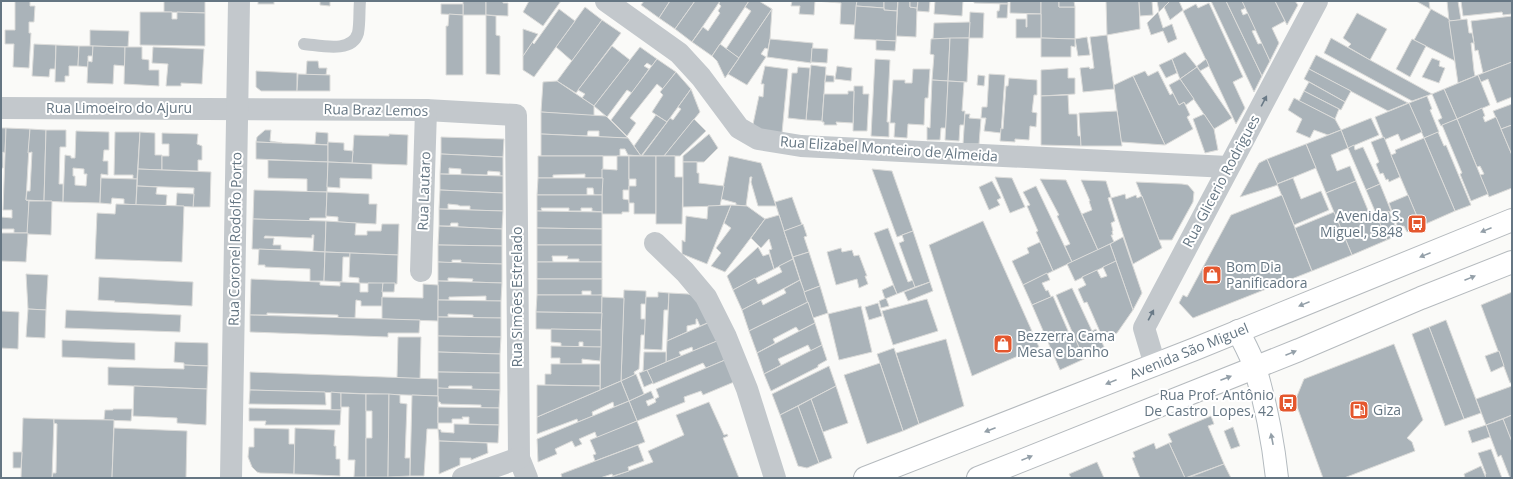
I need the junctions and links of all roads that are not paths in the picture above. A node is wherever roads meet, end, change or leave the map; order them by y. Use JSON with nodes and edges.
{"nodes":[{"id":1,"x":238,"y":1,"type":"edge"},
{"id":2,"x":360,"y":1,"type":"edge"},
{"id":3,"x":606,"y":1,"type":"edge"},
{"id":4,"x":1317,"y":1,"type":"edge"},
{"id":5,"x":304,"y":44,"type":"dead end"},
{"id":6,"x":1,"y":108,"type":"edge"},
{"id":7,"x":236,"y":109,"type":"junction"},
{"id":8,"x":426,"y":110,"type":"junction"},
{"id":9,"x":516,"y":115,"type":"joint"},
{"id":10,"x":1228,"y":167,"type":"junction"},
{"id":11,"x":1512,"y":220,"type":"edge"},
{"id":12,"x":655,"y":244,"type":"dead end"},
{"id":13,"x":1512,"y":262,"type":"edge"},
{"id":14,"x":421,"y":271,"type":"dead end"},
{"id":15,"x":1238,"y":331,"type":"junction"},
{"id":16,"x":1155,"y":365,"type":"junction"},
{"id":17,"x":1254,"y":367,"type":"junction"},
{"id":18,"x":519,"y":458,"type":"junction"},
{"id":19,"x":231,"y":478,"type":"edge"},
{"id":20,"x":463,"y":478,"type":"edge"},
{"id":21,"x":527,"y":478,"type":"edge"},
{"id":22,"x":775,"y":478,"type":"edge"},
{"id":23,"x":865,"y":478,"type":"edge"},
{"id":24,"x":978,"y":478,"type":"edge"},
{"id":25,"x":1277,"y":478,"type":"edge"}],
"edges":[{"from":1,"to":7,"type":"street","name":"Rua Coronel Rodolfo Porto"},
{"from":2,"to":5,"type":"lane"},
{"from":3,"to":10,"type":"street","name":"Rua Elizabel Monteiro de Almeida"},
{"from":10,"to":4,"type":"street","name":"Rua Glicerio Rodrigues","one_way":true},
{"from":6,"to":7,"type":"street","name":"Rua Limoeiro do Ajuru"},
{"from":7,"to":8,"type":"street","name":"Rua Braz Lemos"},
{"from":7,"to":19,"type":"street","name":"Rua Coronel Rodolfo Porto"},
{"from":8,"to":9,"type":"street","name":"Rua Braz Lemos"},
{"from":8,"to":14,"type":"street","name":"Rua Lautaro"},
{"from":9,"to":18,"type":"street","name":"Rua Simões Estrelado"},
{"from":16,"to":10,"type":"street","name":"Rua Glicerio Rodrigues","one_way":true},
{"from":11,"to":15,"type":"main road","name":"Avenida São Miguel","one_way":true},
{"from":12,"to":22,"type":"street"},
{"from":17,"to":13,"type":"main road","one_way":true},
{"from":15,"to":16,"type":"main road","name":"Avenida São Miguel"},
{"from":15,"to":17,"type":"main road"},
{"from":16,"to":23,"type":"main road","name":"Avenida São Miguel","one_way":true},
{"from":24,"to":17,"type":"main road","one_way":true},
{"from":25,"to":17,"type":"main road","one_way":true},
{"from":18,"to":20,"type":"street"},
{"from":18,"to":21,"type":"street","name":"Rua Simões Estrelado"}]}
